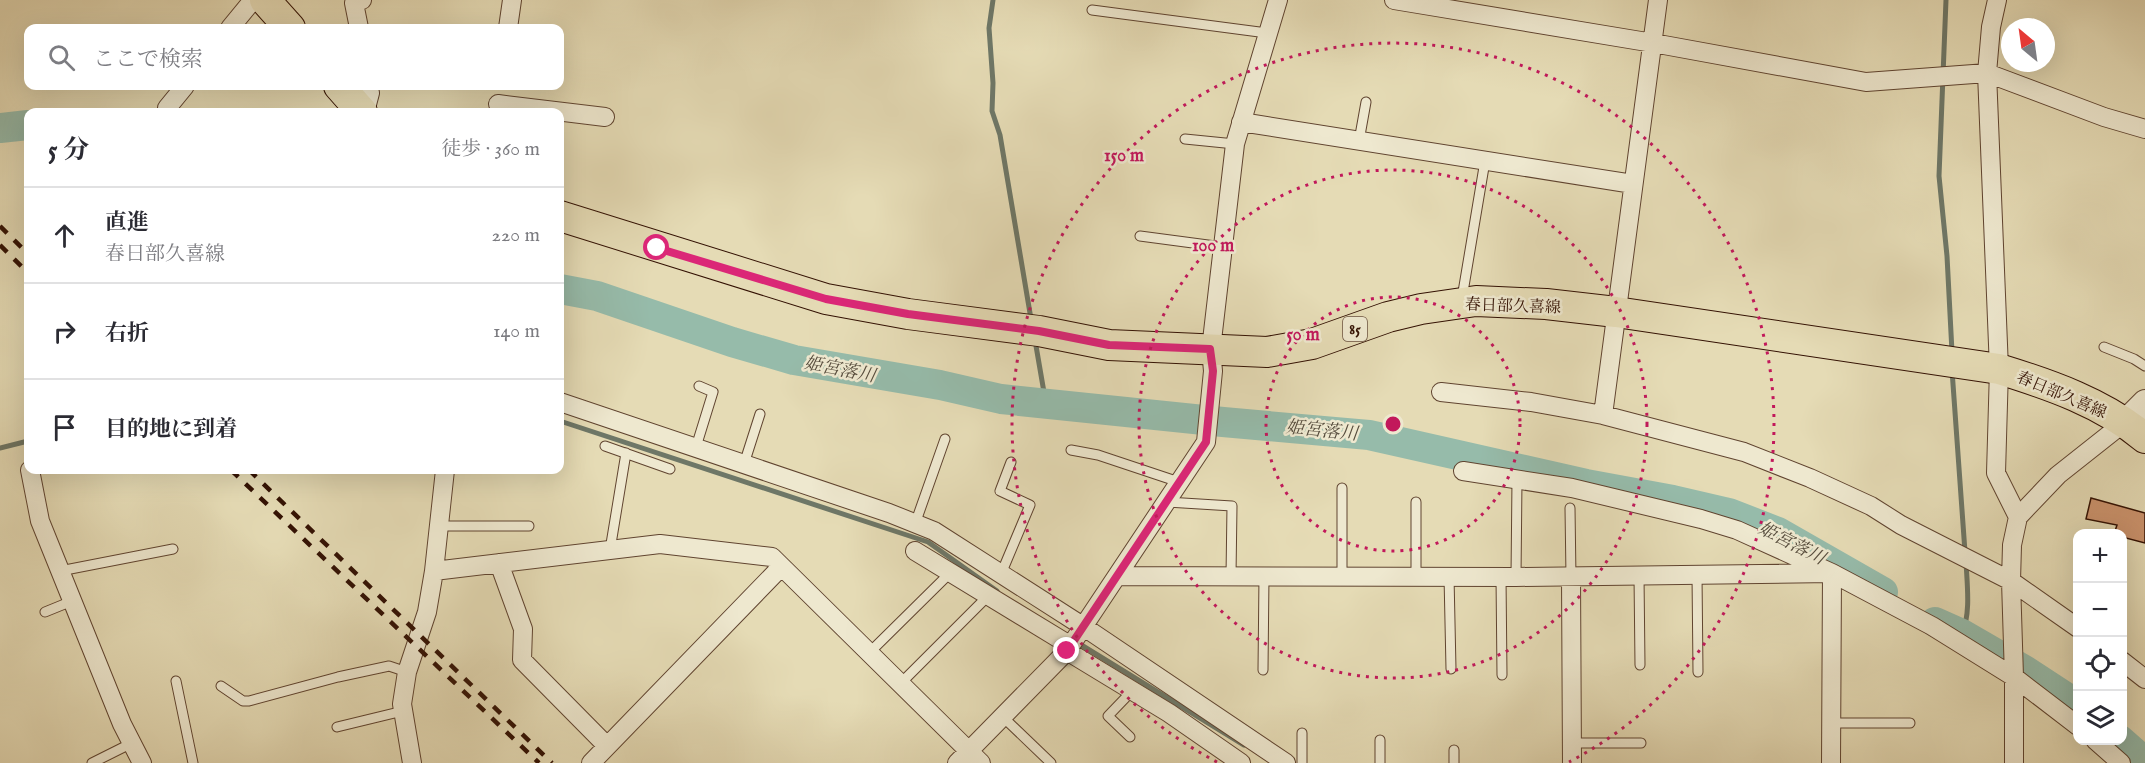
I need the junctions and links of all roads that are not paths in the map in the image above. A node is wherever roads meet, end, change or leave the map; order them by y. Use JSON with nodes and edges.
{"nodes":[{"id":1,"x":253,"y":0,"type":"edge"},
{"id":2,"x":265,"y":0,"type":"edge"},
{"id":3,"x":362,"y":0,"type":"edge"},
{"id":4,"x":512,"y":0,"type":"edge"},
{"id":5,"x":1278,"y":0,"type":"edge"},
{"id":6,"x":1394,"y":0,"type":"edge"},
{"id":7,"x":1658,"y":0,"type":"edge"},
{"id":8,"x":1997,"y":0,"type":"edge"},
{"id":9,"x":1092,"y":10,"type":"dead end"},
{"id":10,"x":233,"y":24,"type":"edge"},
{"id":11,"x":286,"y":24,"type":"edge"},
{"id":12,"x":358,"y":24,"type":"edge"},
{"id":13,"x":509,"y":24,"type":"edge"},
{"id":14,"x":1267,"y":33,"type":"junction"},
{"id":15,"x":1653,"y":43,"type":"junction"},
{"id":16,"x":1987,"y":73,"type":"junction"},
{"id":17,"x":182,"y":90,"type":"edge"},
{"id":18,"x":343,"y":90,"type":"edge"},
{"id":19,"x":370,"y":90,"type":"edge"},
{"id":20,"x":499,"y":101,"type":"edge"},
{"id":21,"x":1366,"y":102,"type":"dead end"},
{"id":22,"x":167,"y":108,"type":"dead end"},
{"id":23,"x":360,"y":108,"type":"edge"},
{"id":24,"x":365,"y":108,"type":"edge"},
{"id":25,"x":545,"y":108,"type":"edge"},
{"id":26,"x":564,"y":111,"type":"edge"},
{"id":27,"x":605,"y":117,"type":"dead end"},
{"id":28,"x":1241,"y":122,"type":"junction"},
{"id":29,"x":2145,"y":129,"type":"edge"},
{"id":30,"x":1185,"y":139,"type":"dead end"},
{"id":31,"x":1359,"y":141,"type":"junction"},
{"id":32,"x":1235,"y":144,"type":"junction"},
{"id":33,"x":1485,"y":161,"type":"junction"},
{"id":34,"x":1633,"y":184,"type":"junction"},
{"id":35,"x":564,"y":217,"type":"edge"},
{"id":36,"x":1140,"y":236,"type":"dead end"},
{"id":37,"x":1222,"y":247,"type":"junction"},
{"id":38,"x":1462,"y":303,"type":"junction"},
{"id":39,"x":1616,"y":312,"type":"junction"},
{"id":40,"x":2104,"y":347,"type":"dead end"},
{"id":41,"x":1212,"y":360,"type":"junction"},
{"id":42,"x":2145,"y":366,"type":"edge"},
{"id":43,"x":1999,"y":369,"type":"junction"},
{"id":44,"x":699,"y":386,"type":"dead end"},
{"id":45,"x":1441,"y":392,"type":"dead end"},
{"id":46,"x":564,"y":403,"type":"edge"},
{"id":47,"x":760,"y":414,"type":"dead end"},
{"id":48,"x":1603,"y":416,"type":"junction"},
{"id":49,"x":2138,"y":420,"type":"edge"},
{"id":50,"x":945,"y":439,"type":"dead end"},
{"id":51,"x":605,"y":446,"type":"dead end"},
{"id":52,"x":696,"y":447,"type":"junction"},
{"id":53,"x":1071,"y":450,"type":"dead end"},
{"id":54,"x":626,"y":453,"type":"junction"},
{"id":55,"x":1011,"y":462,"type":"dead end"},
{"id":56,"x":744,"y":464,"type":"junction"},
{"id":57,"x":670,"y":469,"type":"dead end"},
{"id":58,"x":1463,"y":471,"type":"dead end"},
{"id":59,"x":31,"y":474,"type":"edge"},
{"id":60,"x":445,"y":474,"type":"edge"},
{"id":61,"x":1517,"y":480,"type":"junction"},
{"id":62,"x":1179,"y":482,"type":"junction"},
{"id":63,"x":1342,"y":488,"type":"dead end"},
{"id":64,"x":1166,"y":502,"type":"junction"},
{"id":65,"x":1416,"y":502,"type":"dead end"},
{"id":66,"x":1570,"y":508,"type":"dead end"},
{"id":67,"x":2019,"y":517,"type":"junction"},
{"id":68,"x":915,"y":524,"type":"junction"},
{"id":69,"x":439,"y":526,"type":"junction"},
{"id":70,"x":529,"y":526,"type":"dead end"},
{"id":71,"x":173,"y":549,"type":"dead end"},
{"id":72,"x":610,"y":550,"type":"junction"},
{"id":73,"x":915,"y":551,"type":"dead end"},
{"id":74,"x":499,"y":563,"type":"junction"},
{"id":75,"x":782,"y":567,"type":"junction"},
{"id":76,"x":60,"y":571,"type":"junction"},
{"id":77,"x":434,"y":571,"type":"junction"},
{"id":78,"x":951,"y":572,"type":"junction"},
{"id":79,"x":1832,"y":573,"type":"junction"},
{"id":80,"x":1001,"y":574,"type":"junction"},
{"id":81,"x":1697,"y":575,"type":"junction"},
{"id":82,"x":1117,"y":576,"type":"junction"},
{"id":83,"x":1231,"y":576,"type":"junction"},
{"id":84,"x":1264,"y":576,"type":"junction"},
{"id":85,"x":1342,"y":576,"type":"junction"},
{"id":86,"x":1416,"y":576,"type":"junction"},
{"id":87,"x":1449,"y":576,"type":"junction"},
{"id":88,"x":1639,"y":576,"type":"junction"},
{"id":89,"x":1509,"y":577,"type":"junction"},
{"id":90,"x":1571,"y":577,"type":"junction"},
{"id":91,"x":2011,"y":580,"type":"junction"},
{"id":92,"x":988,"y":595,"type":"junction"},
{"id":93,"x":72,"y":601,"type":"junction"},
{"id":94,"x":45,"y":612,"type":"dead end"},
{"id":95,"x":2073,"y":624,"type":"edge"},
{"id":96,"x":1083,"y":628,"type":"junction"},
{"id":97,"x":1069,"y":649,"type":"junction"},
{"id":98,"x":869,"y":653,"type":"junction"},
{"id":99,"x":1640,"y":664,"type":"dead end"},
{"id":100,"x":2127,"y":665,"type":"edge"},
{"id":101,"x":1451,"y":669,"type":"dead end"},
{"id":102,"x":1263,"y":670,"type":"dead end"},
{"id":103,"x":407,"y":672,"type":"junction"},
{"id":104,"x":1698,"y":672,"type":"dead end"},
{"id":105,"x":1502,"y":675,"type":"dead end"},
{"id":106,"x":2014,"y":677,"type":"junction"},
{"id":107,"x":2145,"y":679,"type":"edge"},
{"id":108,"x":176,"y":681,"type":"dead end"},
{"id":109,"x":900,"y":684,"type":"junction"},
{"id":110,"x":221,"y":686,"type":"dead end"},
{"id":111,"x":1132,"y":691,"type":"junction"},
{"id":112,"x":403,"y":711,"type":"junction"},
{"id":113,"x":1003,"y":717,"type":"junction"},
{"id":114,"x":2073,"y":722,"type":"edge"},
{"id":115,"x":1831,"y":723,"type":"junction"},
{"id":116,"x":1910,"y":723,"type":"dead end"},
{"id":117,"x":337,"y":727,"type":"dead end"},
{"id":118,"x":1302,"y":733,"type":"dead end"},
{"id":119,"x":1130,"y":737,"type":"dead end"},
{"id":120,"x":1380,"y":740,"type":"dead end"},
{"id":121,"x":132,"y":743,"type":"junction"},
{"id":122,"x":1572,"y":743,"type":"junction"},
{"id":123,"x":1641,"y":743,"type":"dead end"},
{"id":124,"x":2100,"y":745,"type":"edge"},
{"id":125,"x":608,"y":746,"type":"junction"},
{"id":126,"x":1454,"y":750,"type":"dead end"},
{"id":127,"x":969,"y":759,"type":"edge"},
{"id":128,"x":92,"y":763,"type":"edge"},
{"id":129,"x":142,"y":763,"type":"edge"},
{"id":130,"x":193,"y":763,"type":"edge"},
{"id":131,"x":412,"y":763,"type":"edge"},
{"id":132,"x":591,"y":763,"type":"edge"},
{"id":133,"x":1052,"y":763,"type":"edge"},
{"id":134,"x":1241,"y":763,"type":"edge"},
{"id":135,"x":1286,"y":763,"type":"edge"},
{"id":136,"x":1302,"y":763,"type":"edge"},
{"id":137,"x":1380,"y":763,"type":"edge"},
{"id":138,"x":1454,"y":763,"type":"edge"},
{"id":139,"x":1572,"y":763,"type":"edge"},
{"id":140,"x":1831,"y":763,"type":"edge"},
{"id":141,"x":2014,"y":763,"type":"edge"},
{"id":142,"x":2121,"y":763,"type":"edge"}],
"edges":[{"from":1,"to":10,"type":"street"},
{"from":2,"to":11,"type":"main road"},
{"from":3,"to":12,"type":"street"},
{"from":4,"to":13,"type":"street"},
{"from":5,"to":14,"type":"street"},
{"from":6,"to":15,"type":"street"},
{"from":7,"to":15,"type":"street"},
{"from":8,"to":16,"type":"street"},
{"from":9,"to":14,"type":"lane"},
{"from":14,"to":28,"type":"street"},
{"from":15,"to":16,"type":"street"},
{"from":15,"to":34,"type":"street"},
{"from":16,"to":29,"type":"street"},
{"from":16,"to":43,"type":"street"},
{"from":17,"to":22,"type":"street"},
{"from":18,"to":23,"type":"main road"},
{"from":19,"to":24,"type":"street"},
{"from":20,"to":25,"type":"street"},
{"from":21,"to":31,"type":"lane"},
{"from":26,"to":27,"type":"street"},
{"from":28,"to":31,"type":"street"},
{"from":28,"to":32,"type":"street"},
{"from":30,"to":32,"type":"lane"},
{"from":31,"to":33,"type":"street"},
{"from":32,"to":37,"type":"street"},
{"from":33,"to":34,"type":"street"},
{"from":33,"to":38,"type":"lane"},
{"from":34,"to":39,"type":"street"},
{"from":35,"to":41,"type":"main road","name":"春日部久喜線","number":"85"},
{"from":36,"to":37,"type":"lane"},
{"from":37,"to":41,"type":"street"},
{"from":38,"to":39,"type":"main road","name":"春日部久喜線","number":"85"},
{"from":38,"to":41,"type":"main road","name":"春日部久喜線","number":"85"},
{"from":39,"to":43,"type":"main road","name":"春日部久喜線","number":"85"},
{"from":39,"to":48,"type":"street"},
{"from":40,"to":42,"type":"lane"},
{"from":41,"to":62,"type":"street"},
{"from":43,"to":49,"type":"main road","name":"春日部久喜線","number":"85"},
{"from":43,"to":67,"type":"street"},
{"from":44,"to":52,"type":"lane"},
{"from":45,"to":48,"type":"street"},
{"from":46,"to":52,"type":"street"},
{"from":47,"to":56,"type":"lane"},
{"from":48,"to":91,"type":"street"},
{"from":49,"to":67,"type":"street"},
{"from":50,"to":68,"type":"lane"},
{"from":51,"to":54,"type":"lane"},
{"from":52,"to":56,"type":"street"},
{"from":53,"to":62,"type":"lane"},
{"from":54,"to":57,"type":"lane"},
{"from":54,"to":72,"type":"lane"},
{"from":55,"to":80,"type":"lane"},
{"from":56,"to":68,"type":"street"},
{"from":58,"to":61,"type":"street"},
{"from":59,"to":76,"type":"street"},
{"from":60,"to":69,"type":"street"},
{"from":61,"to":79,"type":"street"},
{"from":61,"to":89,"type":"lane"},
{"from":62,"to":64,"type":"street"},
{"from":63,"to":85,"type":"lane"},
{"from":64,"to":82,"type":"street"},
{"from":64,"to":83,"type":"lane"},
{"from":65,"to":86,"type":"lane"},
{"from":66,"to":90,"type":"lane"},
{"from":67,"to":91,"type":"street"},
{"from":68,"to":80,"type":"street"},
{"from":69,"to":70,"type":"lane"},
{"from":69,"to":77,"type":"street"},
{"from":71,"to":76,"type":"lane"},
{"from":72,"to":74,"type":"street"},
{"from":72,"to":75,"type":"street"},
{"from":73,"to":78,"type":"street"},
{"from":74,"to":77,"type":"street"},
{"from":74,"to":125,"type":"street"},
{"from":75,"to":98,"type":"street"},
{"from":75,"to":125,"type":"street"},
{"from":76,"to":93,"type":"street"},
{"from":77,"to":103,"type":"street"},
{"from":78,"to":92,"type":"street"},
{"from":78,"to":98,"type":"lane"},
{"from":79,"to":81,"type":"street"},
{"from":79,"to":106,"type":"street"},
{"from":79,"to":115,"type":"street"},
{"from":80,"to":96,"type":"street"},
{"from":81,"to":88,"type":"street"},
{"from":81,"to":104,"type":"lane"},
{"from":82,"to":83,"type":"street"},
{"from":82,"to":96,"type":"street"},
{"from":83,"to":84,"type":"street"},
{"from":84,"to":85,"type":"street"},
{"from":84,"to":102,"type":"lane"},
{"from":85,"to":86,"type":"street"},
{"from":86,"to":87,"type":"street"},
{"from":87,"to":89,"type":"street"},
{"from":87,"to":101,"type":"lane"},
{"from":88,"to":90,"type":"street"},
{"from":88,"to":99,"type":"lane"},
{"from":89,"to":90,"type":"street"},
{"from":89,"to":105,"type":"lane"},
{"from":90,"to":122,"type":"street"},
{"from":91,"to":95,"type":"street"},
{"from":91,"to":106,"type":"street"},
{"from":92,"to":97,"type":"street"},
{"from":92,"to":109,"type":"lane"},
{"from":93,"to":94,"type":"lane"},
{"from":93,"to":121,"type":"street"},
{"from":96,"to":97,"type":"street"},
{"from":96,"to":135,"type":"street"},
{"from":97,"to":111,"type":"street"},
{"from":97,"to":113,"type":"street"},
{"from":98,"to":109,"type":"street"},
{"from":100,"to":107,"type":"street"},
{"from":103,"to":110,"type":"lane"},
{"from":103,"to":112,"type":"street"},
{"from":106,"to":114,"type":"street"},
{"from":106,"to":141,"type":"street"},
{"from":108,"to":130,"type":"lane"},
{"from":109,"to":127,"type":"street"},
{"from":111,"to":119,"type":"lane"},
{"from":111,"to":134,"type":"street"},
{"from":112,"to":117,"type":"lane"},
{"from":112,"to":131,"type":"street"},
{"from":113,"to":127,"type":"street"},
{"from":113,"to":133,"type":"lane"},
{"from":115,"to":116,"type":"lane"},
{"from":115,"to":140,"type":"street"},
{"from":118,"to":136,"type":"lane"},
{"from":120,"to":137,"type":"lane"},
{"from":121,"to":128,"type":"lane"},
{"from":121,"to":129,"type":"street"},
{"from":122,"to":123,"type":"lane"},
{"from":122,"to":139,"type":"street"},
{"from":124,"to":142,"type":"street"},
{"from":125,"to":132,"type":"street"},
{"from":126,"to":138,"type":"lane"}]}
